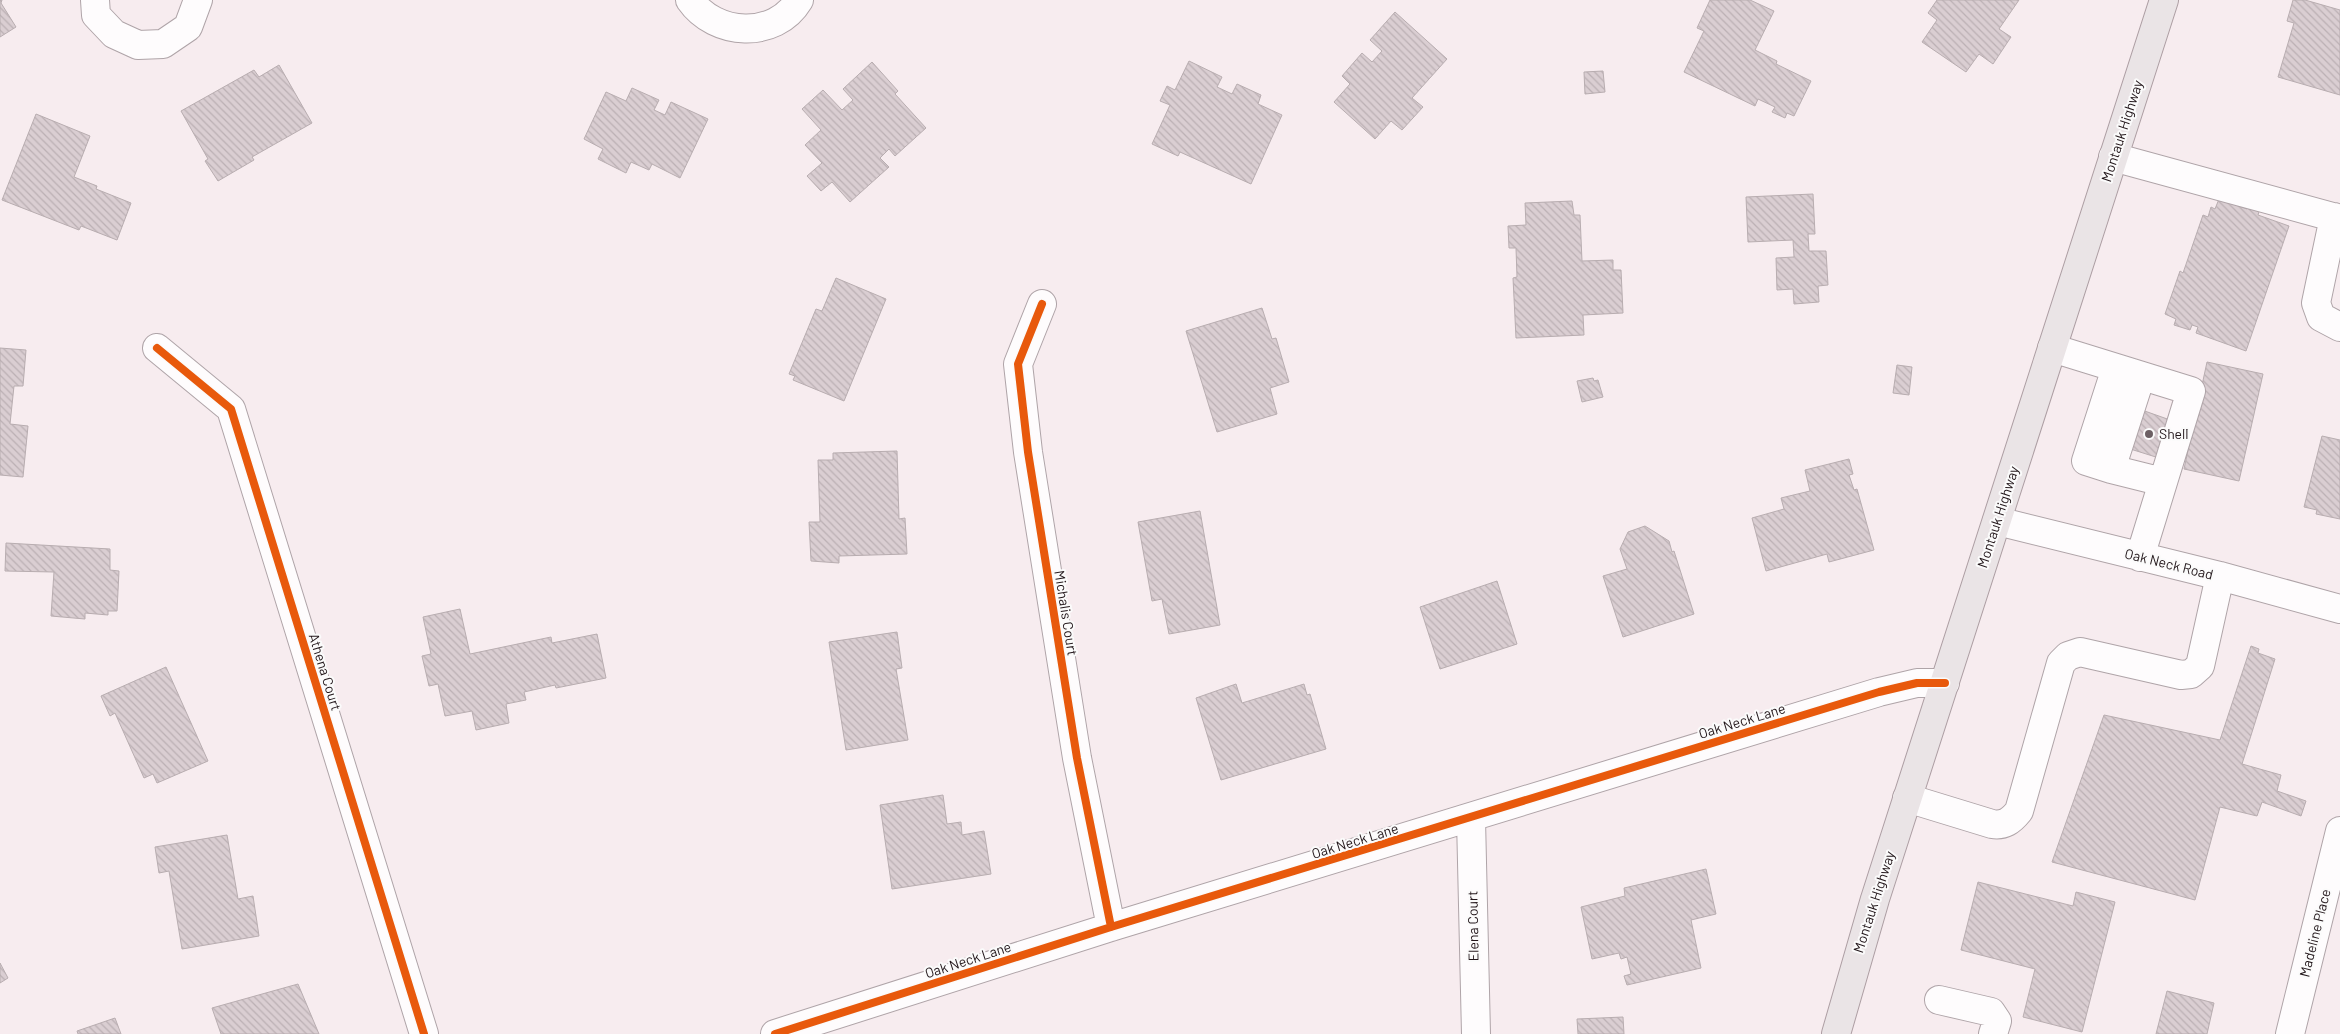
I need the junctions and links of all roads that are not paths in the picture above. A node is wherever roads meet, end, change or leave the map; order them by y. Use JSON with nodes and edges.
{"nodes":[{"id":1,"x":95,"y":0,"type":"edge"},
{"id":2,"x":198,"y":0,"type":"edge"},
{"id":3,"x":690,"y":0,"type":"edge"},
{"id":4,"x":799,"y":0,"type":"edge"},
{"id":5,"x":2164,"y":0,"type":"edge"},
{"id":6,"x":2113,"y":157,"type":"junction"},
{"id":7,"x":2337,"y":218,"type":"edge"},
{"id":8,"x":1042,"y":304,"type":"dead end"},
{"id":9,"x":2340,"y":327,"type":"edge"},
{"id":10,"x":157,"y":348,"type":"dead end"},
{"id":11,"x":2052,"y":348,"type":"junction"},
{"id":12,"x":2128,"y":372,"type":"junction"},
{"id":13,"x":2163,"y":482,"type":"junction"},
{"id":14,"x":1997,"y":521,"type":"junction"},
{"id":15,"x":2140,"y":556,"type":"junction"},
{"id":16,"x":2220,"y":576,"type":"junction"},
{"id":17,"x":2340,"y":609,"type":"edge"},
{"id":18,"x":1945,"y":683,"type":"junction"},
{"id":19,"x":1908,"y":798,"type":"junction"},
{"id":20,"x":1471,"y":819,"type":"junction"},
{"id":21,"x":2340,"y":831,"type":"edge"},
{"id":22,"x":1111,"y":927,"type":"junction"},
{"id":23,"x":1939,"y":1000,"type":"dead end"},
{"id":24,"x":424,"y":1034,"type":"edge"},
{"id":25,"x":775,"y":1034,"type":"edge"},
{"id":26,"x":1476,"y":1034,"type":"edge"},
{"id":27,"x":1836,"y":1034,"type":"edge"},
{"id":28,"x":1993,"y":1034,"type":"edge"},
{"id":29,"x":2290,"y":1034,"type":"edge"}],
"edges":[{"from":1,"to":2,"type":"street"},
{"from":3,"to":4,"type":"street"},
{"from":5,"to":6,"type":"main road","name":"Montauk Highway"},
{"from":6,"to":7,"type":"street"},
{"from":6,"to":11,"type":"main road","name":"Montauk Highway"},
{"from":7,"to":9,"type":"street"},
{"from":8,"to":22,"type":"street","name":"Michalis Court"},
{"from":10,"to":24,"type":"street","name":"Athena Court"},
{"from":11,"to":12,"type":"street"},
{"from":11,"to":14,"type":"main road","name":"Montauk Highway"},
{"from":12,"to":13,"type":"street"},
{"from":12,"to":13,"type":"street"},
{"from":13,"to":15,"type":"street"},
{"from":14,"to":15,"type":"street","name":"Oak Neck Road"},
{"from":14,"to":18,"type":"main road","name":"Montauk Highway"},
{"from":15,"to":16,"type":"street","name":"Oak Neck Road"},
{"from":16,"to":17,"type":"street","name":"Oak Neck Road"},
{"from":16,"to":19,"type":"street"},
{"from":18,"to":19,"type":"main road","name":"Montauk Highway"},
{"from":18,"to":20,"type":"street","name":"Oak Neck Lane"},
{"from":19,"to":27,"type":"main road","name":"Montauk Highway"},
{"from":20,"to":22,"type":"street","name":"Oak Neck Lane"},
{"from":20,"to":26,"type":"street","name":"Elena Court"},
{"from":21,"to":29,"type":"street","name":"Madeline Place"},
{"from":22,"to":25,"type":"street","name":"Oak Neck Lane"},
{"from":23,"to":28,"type":"street"}]}
